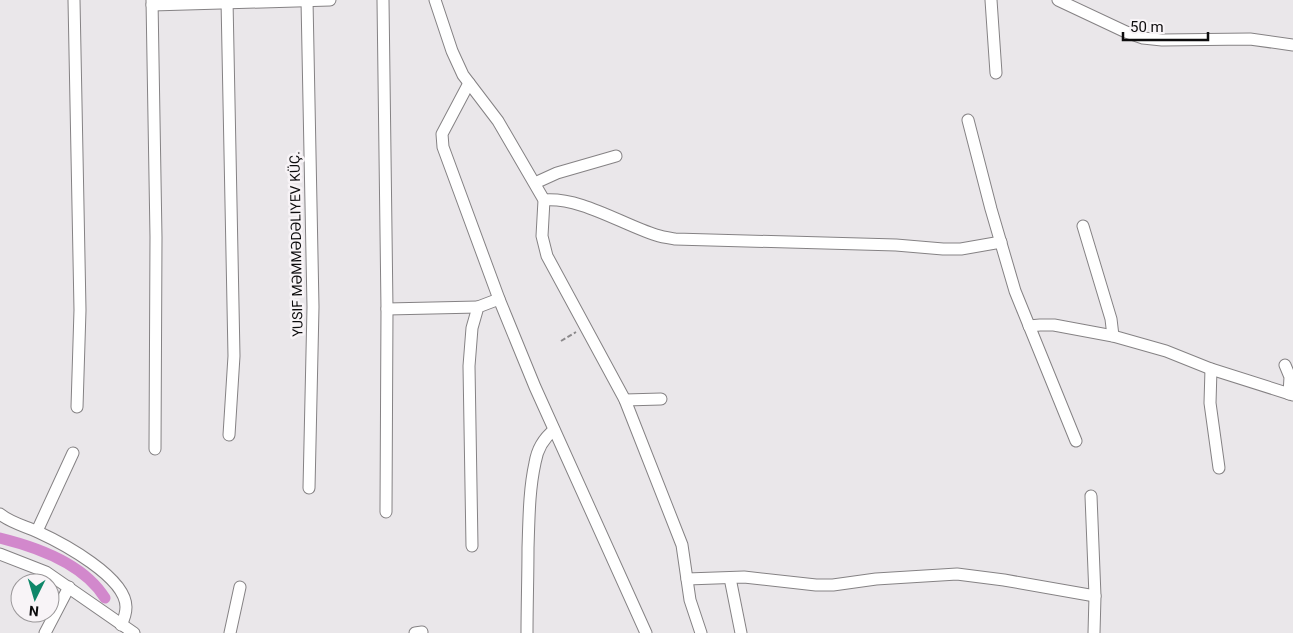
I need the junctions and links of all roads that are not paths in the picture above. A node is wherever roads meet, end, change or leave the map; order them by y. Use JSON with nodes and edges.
{"nodes":[{"id":1,"x":74,"y":0,"type":"edge"},
{"id":2,"x":307,"y":0,"type":"edge"},
{"id":3,"x":330,"y":0,"type":"edge"},
{"id":4,"x":382,"y":0,"type":"edge"},
{"id":5,"x":434,"y":0,"type":"edge"},
{"id":6,"x":991,"y":0,"type":"edge"},
{"id":7,"x":1058,"y":0,"type":"edge"},
{"id":8,"x":227,"y":1,"type":"edge"},
{"id":9,"x":152,"y":2,"type":"edge"},
{"id":10,"x":1293,"y":45,"type":"edge"},
{"id":11,"x":996,"y":72,"type":"dead end"},
{"id":12,"x":469,"y":83,"type":"junction"},
{"id":13,"x":968,"y":120,"type":"dead end"},
{"id":14,"x":616,"y":156,"type":"dead end"},
{"id":15,"x":535,"y":183,"type":"junction"},
{"id":16,"x":544,"y":200,"type":"junction"},
{"id":17,"x":1083,"y":226,"type":"dead end"},
{"id":18,"x":1001,"y":242,"type":"junction"},
{"id":19,"x":500,"y":299,"type":"junction"},
{"id":20,"x":478,"y":307,"type":"junction"},
{"id":21,"x":387,"y":310,"type":"junction"},
{"id":22,"x":1029,"y":326,"type":"junction"},
{"id":23,"x":1113,"y":336,"type":"junction"},
{"id":24,"x":1285,"y":365,"type":"dead end"},
{"id":25,"x":1211,"y":369,"type":"junction"},
{"id":26,"x":1291,"y":394,"type":"edge"},
{"id":27,"x":625,"y":400,"type":"junction"},
{"id":28,"x":661,"y":400,"type":"dead end"},
{"id":29,"x":76,"y":407,"type":"dead end"},
{"id":30,"x":554,"y":430,"type":"junction"},
{"id":31,"x":230,"y":435,"type":"dead end"},
{"id":32,"x":1076,"y":441,"type":"dead end"},
{"id":33,"x":155,"y":450,"type":"dead end"},
{"id":34,"x":73,"y":454,"type":"dead end"},
{"id":35,"x":1219,"y":468,"type":"dead end"},
{"id":36,"x":309,"y":488,"type":"dead end"},
{"id":37,"x":1092,"y":496,"type":"dead end"},
{"id":38,"x":386,"y":512,"type":"dead end"},
{"id":39,"x":0,"y":514,"type":"edge"},
{"id":40,"x":37,"y":531,"type":"junction"},
{"id":41,"x":472,"y":546,"type":"dead end"},
{"id":42,"x":0,"y":554,"type":"edge"},
{"id":43,"x":730,"y":578,"type":"junction"},
{"id":44,"x":687,"y":579,"type":"junction"},
{"id":45,"x":69,"y":587,"type":"junction"},
{"id":46,"x":240,"y":587,"type":"dead end"},
{"id":47,"x":1095,"y":596,"type":"junction"},
{"id":48,"x":121,"y":625,"type":"junction"},
{"id":49,"x":422,"y":632,"type":"edge"},
{"id":50,"x":44,"y":633,"type":"edge"},
{"id":51,"x":134,"y":633,"type":"edge"},
{"id":52,"x":230,"y":633,"type":"edge"},
{"id":53,"x":415,"y":633,"type":"edge"},
{"id":54,"x":527,"y":633,"type":"edge"},
{"id":55,"x":646,"y":633,"type":"edge"},
{"id":56,"x":701,"y":633,"type":"edge"},
{"id":57,"x":741,"y":633,"type":"edge"},
{"id":58,"x":1094,"y":633,"type":"edge"}],
"edges":[{"from":1,"to":29,"type":"street"},
{"from":2,"to":3,"type":"street"},
{"from":2,"to":8,"type":"street"},
{"from":2,"to":36,"type":"street","name":"YUSIF MƏMMƏDƏLIYEV KÜÇ."},
{"from":4,"to":21,"type":"street"},
{"from":5,"to":12,"type":"street"},
{"from":6,"to":11,"type":"street"},
{"from":7,"to":10,"type":"street"},
{"from":8,"to":9,"type":"street"},
{"from":8,"to":31,"type":"street"},
{"from":9,"to":33,"type":"street"},
{"from":12,"to":15,"type":"street"},
{"from":12,"to":19,"type":"street"},
{"from":13,"to":18,"type":"street"},
{"from":14,"to":15,"type":"street"},
{"from":15,"to":16,"type":"street"},
{"from":16,"to":18,"type":"street"},
{"from":16,"to":27,"type":"street"},
{"from":17,"to":23,"type":"street"},
{"from":18,"to":22,"type":"street"},
{"from":19,"to":20,"type":"street"},
{"from":19,"to":30,"type":"street"},
{"from":20,"to":21,"type":"street"},
{"from":20,"to":41,"type":"street"},
{"from":21,"to":38,"type":"street"},
{"from":22,"to":23,"type":"street"},
{"from":22,"to":32,"type":"street"},
{"from":23,"to":25,"type":"street"},
{"from":24,"to":26,"type":"street"},
{"from":25,"to":26,"type":"street"},
{"from":25,"to":35,"type":"street"},
{"from":27,"to":28,"type":"street"},
{"from":27,"to":44,"type":"street"},
{"from":30,"to":54,"type":"street"},
{"from":30,"to":55,"type":"street"},
{"from":34,"to":40,"type":"street"},
{"from":37,"to":47,"type":"street"},
{"from":39,"to":40,"type":"street"},
{"from":40,"to":48,"type":"street"},
{"from":42,"to":45,"type":"street"},
{"from":43,"to":44,"type":"street"},
{"from":43,"to":47,"type":"street"},
{"from":43,"to":57,"type":"street"},
{"from":44,"to":56,"type":"street"},
{"from":45,"to":48,"type":"street"},
{"from":45,"to":50,"type":"street"},
{"from":46,"to":52,"type":"street"},
{"from":47,"to":58,"type":"street"},
{"from":48,"to":51,"type":"street"},
{"from":49,"to":53,"type":"street"}]}
